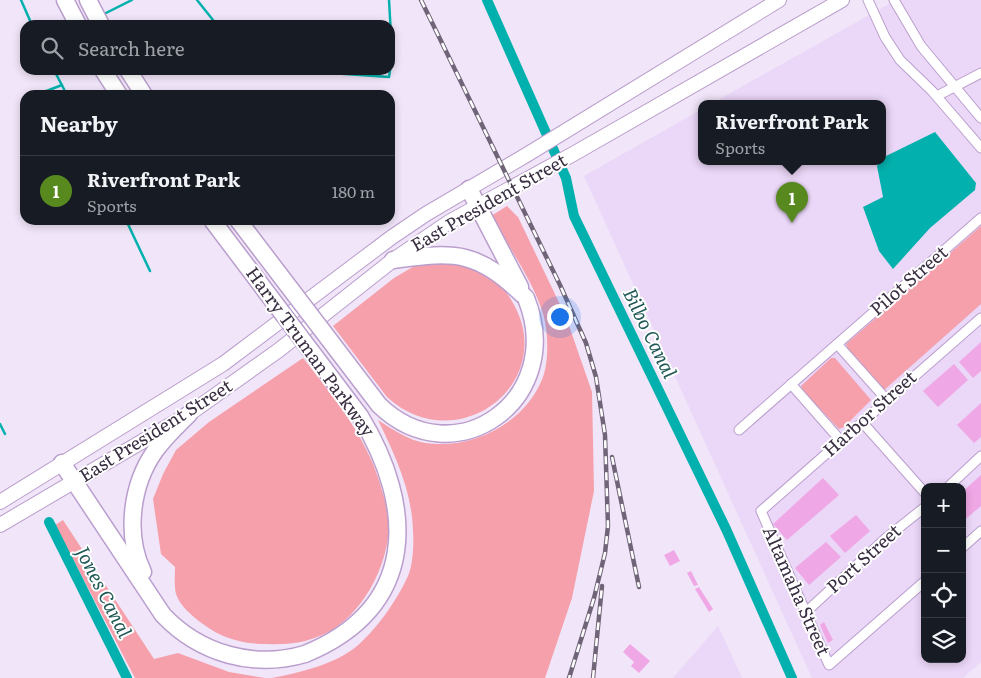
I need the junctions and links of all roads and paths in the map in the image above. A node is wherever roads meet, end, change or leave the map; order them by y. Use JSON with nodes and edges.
{"nodes":[{"id":1,"x":65,"y":0,"type":"edge"},
{"id":2,"x":88,"y":0,"type":"edge"},
{"id":3,"x":779,"y":0,"type":"edge"},
{"id":4,"x":842,"y":0,"type":"edge"},
{"id":5,"x":868,"y":0,"type":"edge"},
{"id":6,"x":894,"y":0,"type":"edge"},
{"id":7,"x":75,"y":20,"type":"edge"},
{"id":8,"x":98,"y":20,"type":"edge"},
{"id":9,"x":981,"y":73,"type":"edge"},
{"id":10,"x":106,"y":75,"type":"edge"},
{"id":11,"x":131,"y":75,"type":"edge"},
{"id":12,"x":954,"y":87,"type":"junction"},
{"id":13,"x":116,"y":90,"type":"edge"},
{"id":14,"x":141,"y":90,"type":"edge"},
{"id":15,"x":937,"y":96,"type":"junction"},
{"id":16,"x":981,"y":118,"type":"edge"},
{"id":17,"x":981,"y":148,"type":"edge"},
{"id":18,"x":469,"y":189,"type":"junction"},
{"id":19,"x":478,"y":206,"type":"junction"},
{"id":20,"x":981,"y":218,"type":"edge"},
{"id":21,"x":216,"y":225,"type":"edge"},
{"id":22,"x":242,"y":225,"type":"edge"},
{"id":23,"x":393,"y":260,"type":"junction"},
{"id":24,"x":526,"y":298,"type":"junction"},
{"id":25,"x":981,"y":318,"type":"edge"},
{"id":26,"x":837,"y":344,"type":"junction"},
{"id":27,"x":791,"y":384,"type":"junction"},
{"id":28,"x":886,"y":399,"type":"junction"},
{"id":29,"x":188,"y":414,"type":"junction"},
{"id":30,"x":862,"y":422,"type":"junction"},
{"id":31,"x":739,"y":430,"type":"dead end"},
{"id":32,"x":841,"y":441,"type":"junction"},
{"id":33,"x":981,"y":456,"type":"edge"},
{"id":34,"x":62,"y":463,"type":"junction"},
{"id":35,"x":74,"y":481,"type":"junction"},
{"id":36,"x":952,"y":483,"type":"edge"},
{"id":37,"x":921,"y":488,"type":"edge"},
{"id":38,"x":0,"y":502,"type":"edge"},
{"id":39,"x":921,"y":510,"type":"edge"},
{"id":40,"x":761,"y":511,"type":"joint"},
{"id":41,"x":0,"y":526,"type":"edge"},
{"id":42,"x":981,"y":531,"type":"edge"},
{"id":43,"x":966,"y":541,"type":"edge"},
{"id":44,"x":921,"y":585,"type":"edge"},
{"id":45,"x":805,"y":613,"type":"junction"},
{"id":46,"x":163,"y":615,"type":"junction"}],
"edges":[{"from":1,"to":7,"type":"highway"},
{"from":2,"to":8,"type":"highway"},
{"from":3,"to":18,"type":"main road","name":"East President Street"},
{"from":4,"to":19,"type":"main road","name":"East President Street"},
{"from":5,"to":15,"type":"street"},
{"from":6,"to":12,"type":"street"},
{"from":9,"to":12,"type":"street"},
{"from":10,"to":13,"type":"highway"},
{"from":11,"to":14,"type":"highway"},
{"from":12,"to":15,"type":"street"},
{"from":12,"to":16,"type":"street"},
{"from":15,"to":17,"type":"street"},
{"from":18,"to":19,"type":"highway","name":"Harry Truman Parkway"},
{"from":18,"to":34,"type":"main road","name":"East President Street"},
{"from":19,"to":23,"type":"main road","name":"East President Street"},
{"from":19,"to":24,"type":"highway","name":"Harry Truman Parkway"},
{"from":20,"to":26,"type":"street","name":"Pilot Street"},
{"from":21,"to":46,"type":"highway","name":"Harry Truman Parkway","bridge":true},
{"from":22,"to":24,"type":"highway","name":"Harry Truman Parkway","bridge":true},
{"from":23,"to":24,"type":"highway"},
{"from":23,"to":29,"type":"main road","name":"East President Street"},
{"from":25,"to":28,"type":"street","name":"Harbor Street"},
{"from":26,"to":27,"type":"street","name":"Pilot Street"},
{"from":26,"to":28,"type":"street"},
{"from":27,"to":31,"type":"street","name":"Pilot Street"},
{"from":27,"to":32,"type":"street"},
{"from":28,"to":30,"type":"street","name":"Harbor Street"},
{"from":29,"to":35,"type":"main road","name":"East President Street"},
{"from":29,"to":46,"type":"highway"},
{"from":30,"to":32,"type":"street","name":"Harbor Street"},
{"from":30,"to":37,"type":"street"},
{"from":32,"to":40,"type":"street","name":"Harbor Street"},
{"from":33,"to":36,"type":"street"},
{"from":34,"to":35,"type":"highway"},
{"from":34,"to":38,"type":"main road","name":"East President Street"},
{"from":35,"to":41,"type":"main road","name":"East President Street"},
{"from":35,"to":46,"type":"highway"},
{"from":39,"to":45,"type":"street","name":"Port Street"},
{"from":40,"to":45,"type":"street","name":"Altamaha Street"},
{"from":42,"to":43,"type":"street"},
{"from":44,"to":45,"type":"street","name":"Altamaha Street"}]}
